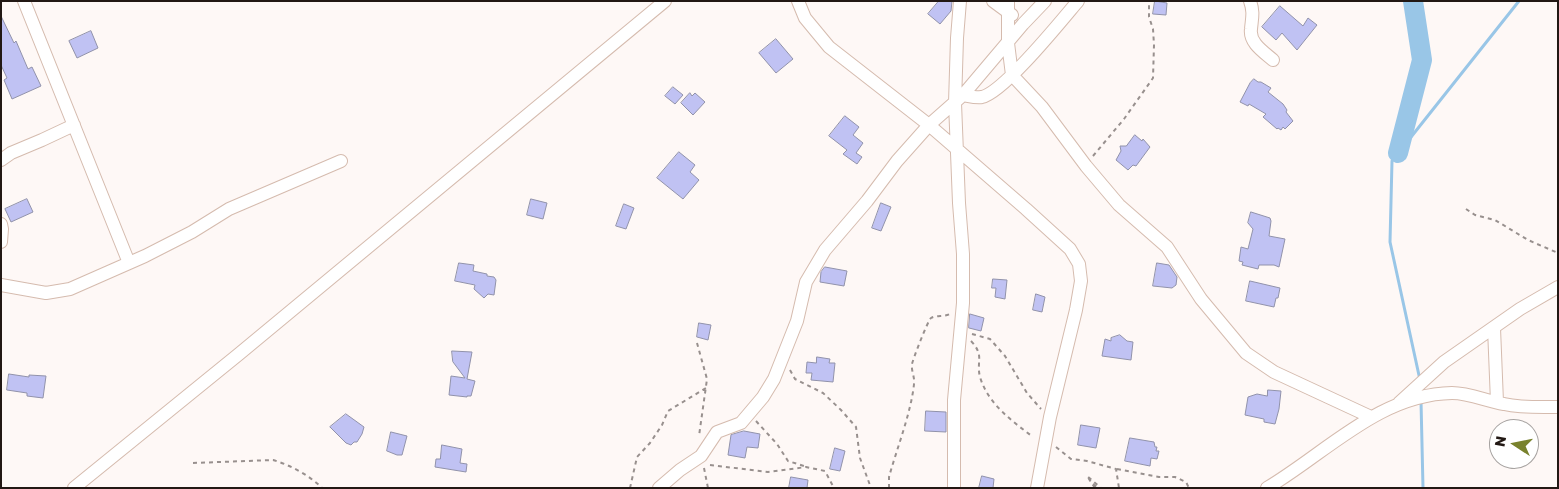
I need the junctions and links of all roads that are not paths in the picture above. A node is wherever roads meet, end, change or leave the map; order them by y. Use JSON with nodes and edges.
{"nodes":[{"id":1,"x":24,"y":1,"type":"edge"},
{"id":2,"x":665,"y":1,"type":"edge"},
{"id":3,"x":798,"y":1,"type":"edge"},
{"id":4,"x":960,"y":1,"type":"edge"},
{"id":5,"x":994,"y":1,"type":"edge"},
{"id":6,"x":1046,"y":1,"type":"edge"},
{"id":7,"x":1078,"y":1,"type":"edge"},
{"id":8,"x":1250,"y":1,"type":"edge"},
{"id":9,"x":1008,"y":7,"type":"edge"},
{"id":10,"x":1024,"y":24,"type":"junction"},
{"id":11,"x":1008,"y":43,"type":"junction"},
{"id":12,"x":1273,"y":60,"type":"dead end"},
{"id":13,"x":1012,"y":75,"type":"junction"},
{"id":14,"x":959,"y":99,"type":"junction"},
{"id":15,"x":74,"y":125,"type":"junction"},
{"id":16,"x":929,"y":125,"type":"junction"},
{"id":17,"x":957,"y":150,"type":"junction"},
{"id":18,"x":1,"y":160,"type":"edge"},
{"id":19,"x":340,"y":160,"type":"dead end"},
{"id":20,"x":1,"y":224,"type":"edge"},
{"id":21,"x":1,"y":242,"type":"edge"},
{"id":22,"x":129,"y":263,"type":"junction"},
{"id":23,"x":1,"y":285,"type":"edge"},
{"id":24,"x":1558,"y":286,"type":"edge"},
{"id":25,"x":1494,"y":328,"type":"junction"},
{"id":26,"x":1497,"y":402,"type":"junction"},
{"id":27,"x":1398,"y":404,"type":"junction"},
{"id":28,"x":1558,"y":407,"type":"edge"},
{"id":29,"x":1371,"y":417,"type":"junction"},
{"id":30,"x":74,"y":488,"type":"edge"},
{"id":31,"x":659,"y":488,"type":"edge"},
{"id":32,"x":954,"y":488,"type":"edge"},
{"id":33,"x":1037,"y":488,"type":"edge"},
{"id":34,"x":1267,"y":488,"type":"edge"}],
"edges":[{"from":1,"to":15,"type":"street"},
{"from":2,"to":30,"type":"street"},
{"from":3,"to":16,"type":"street"},
{"from":4,"to":14,"type":"street"},
{"from":5,"to":9,"type":"street"},
{"from":6,"to":10,"type":"street"},
{"from":7,"to":13,"type":"street"},
{"from":8,"to":12,"type":"street"},
{"from":9,"to":10,"type":"street"},
{"from":9,"to":11,"type":"street"},
{"from":10,"to":11,"type":"street"},
{"from":11,"to":13,"type":"street"},
{"from":11,"to":14,"type":"street"},
{"from":13,"to":14,"type":"street"},
{"from":13,"to":29,"type":"street"},
{"from":14,"to":16,"type":"street"},
{"from":14,"to":17,"type":"street"},
{"from":15,"to":18,"type":"street"},
{"from":15,"to":22,"type":"street"},
{"from":16,"to":17,"type":"street"},
{"from":16,"to":31,"type":"street"},
{"from":17,"to":32,"type":"street"},
{"from":17,"to":33,"type":"street"},
{"from":19,"to":22,"type":"street"},
{"from":20,"to":21,"type":"street"},
{"from":22,"to":23,"type":"street"},
{"from":24,"to":25,"type":"street"},
{"from":25,"to":26,"type":"street"},
{"from":25,"to":27,"type":"street"},
{"from":26,"to":27,"type":"street"},
{"from":26,"to":28,"type":"street"},
{"from":27,"to":29,"type":"street"},
{"from":29,"to":34,"type":"street"}]}
